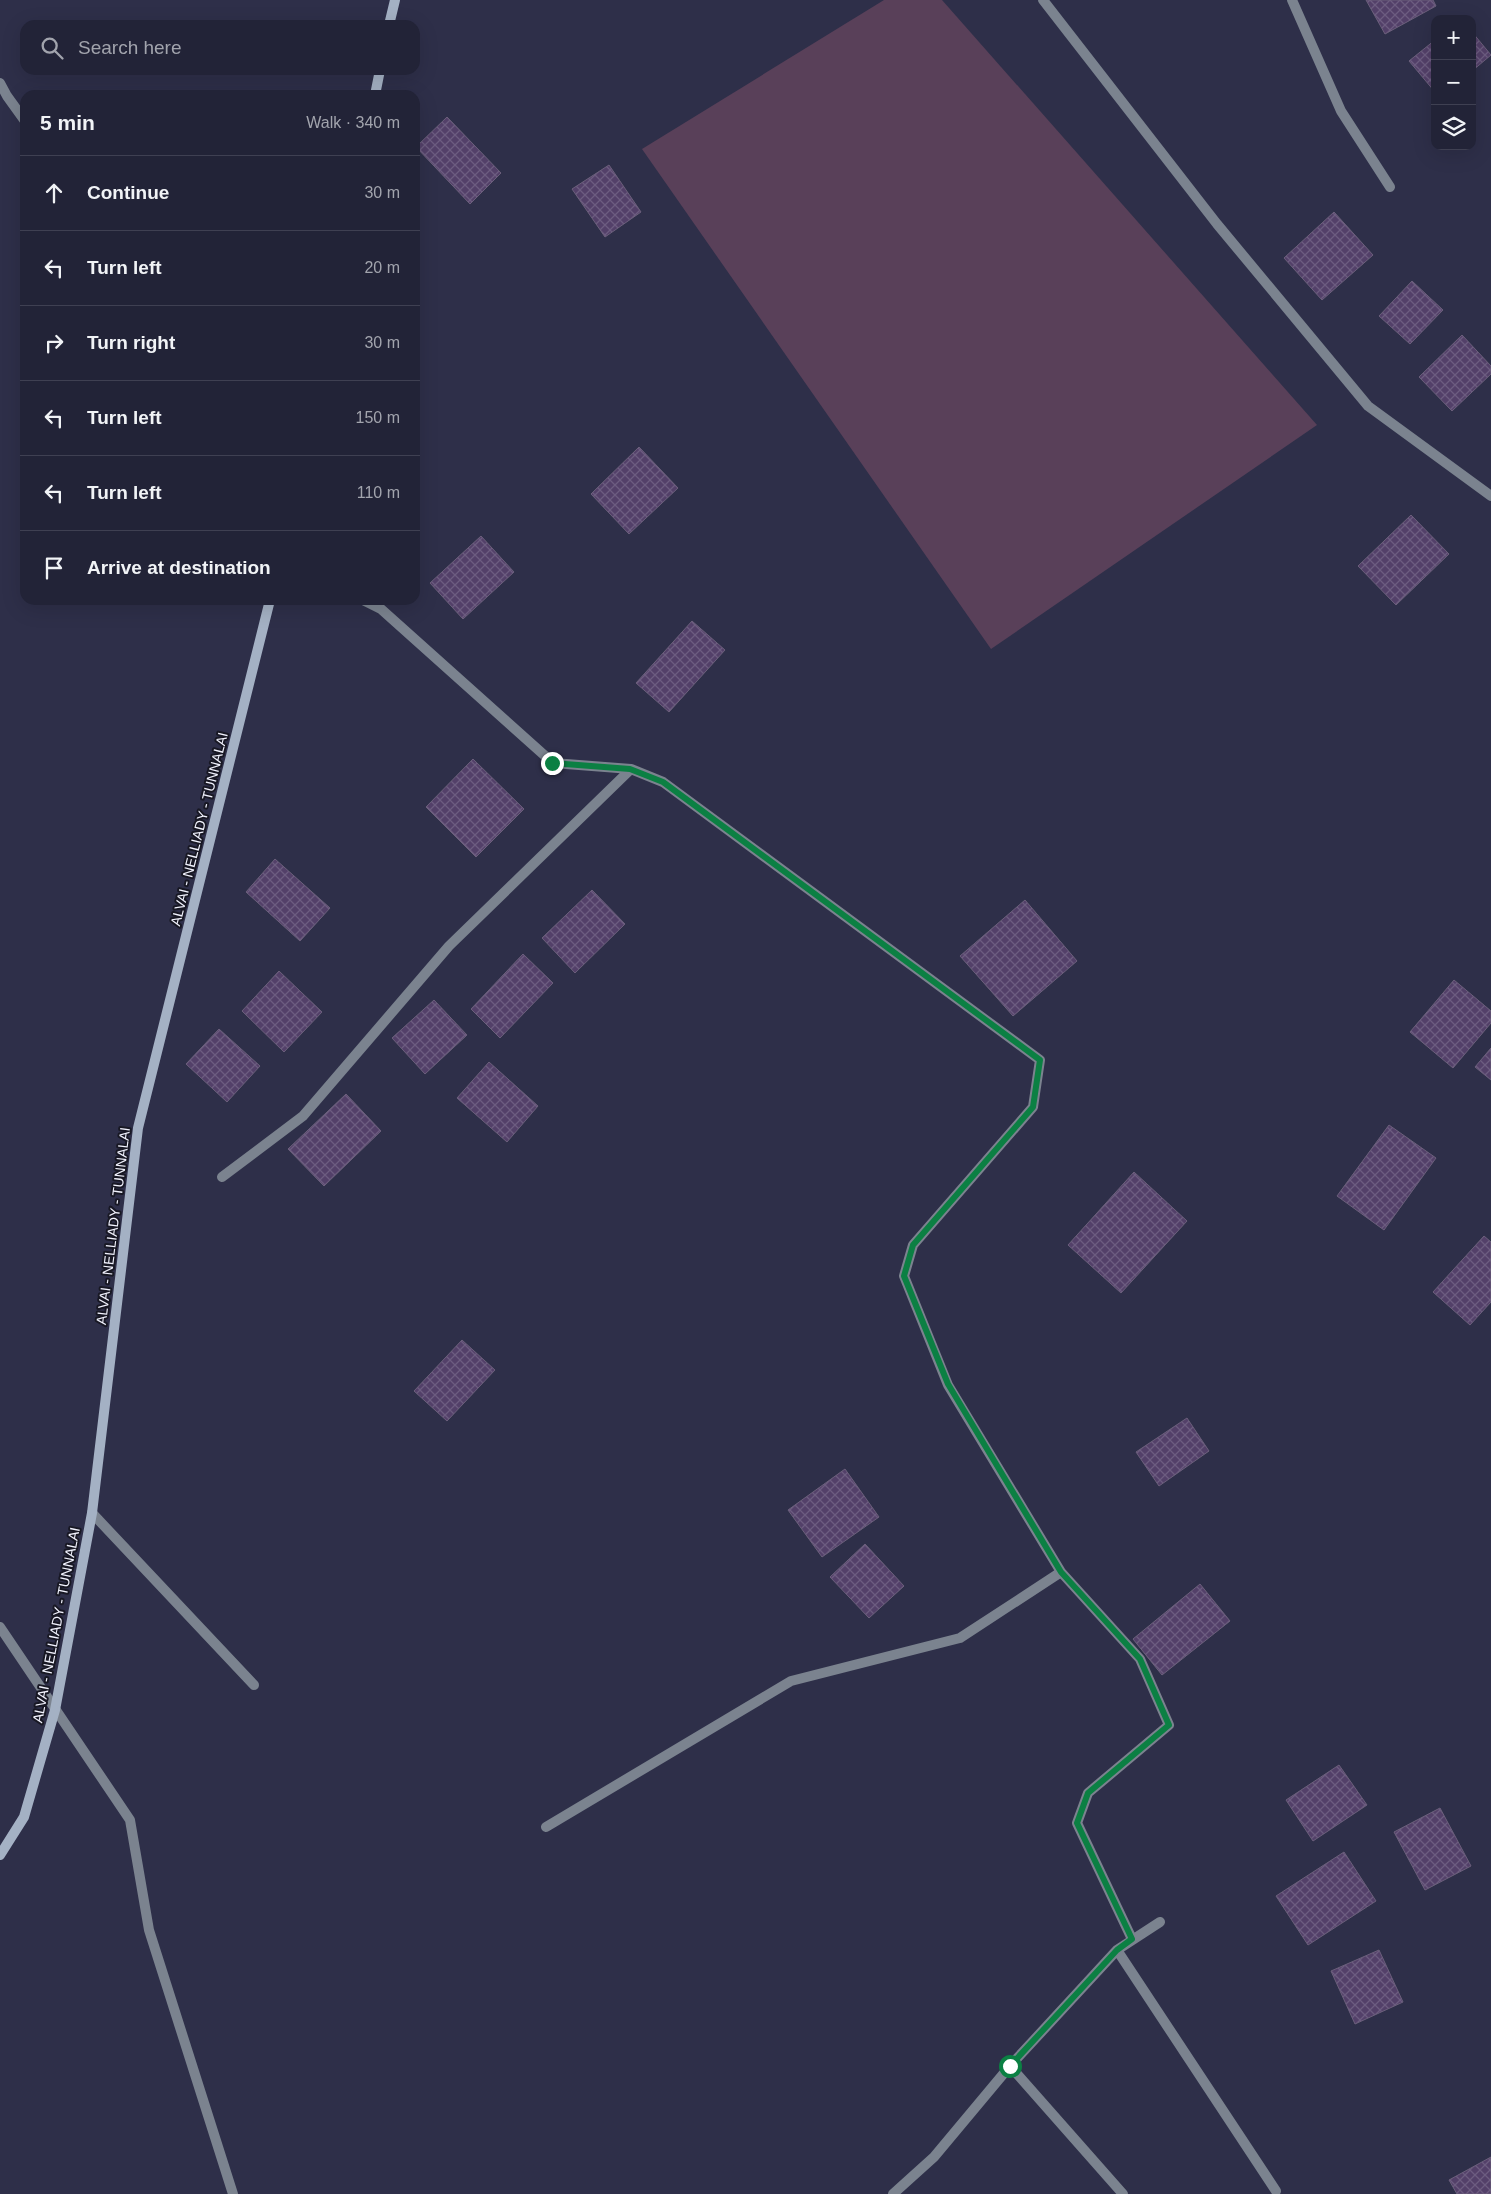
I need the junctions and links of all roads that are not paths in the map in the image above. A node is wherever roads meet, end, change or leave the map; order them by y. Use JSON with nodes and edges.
{"nodes":[{"id":1,"x":395,"y":0,"type":"edge"},
{"id":2,"x":1044,"y":0,"type":"edge"},
{"id":3,"x":1292,"y":0,"type":"edge"},
{"id":4,"x":391,"y":20,"type":"edge"},
{"id":5,"x":379,"y":75,"type":"edge"},
{"id":6,"x":0,"y":82,"type":"edge"},
{"id":7,"x":376,"y":90,"type":"edge"},
{"id":8,"x":20,"y":114,"type":"edge"},
{"id":9,"x":1390,"y":187,"type":"dead end"},
{"id":10,"x":1491,"y":496,"type":"edge"},
{"id":11,"x":269,"y":605,"type":"edge"},
{"id":12,"x":373,"y":605,"type":"edge"},
{"id":13,"x":630,"y":769,"type":"junction"},
{"id":14,"x":222,"y":1177,"type":"dead end"},
{"id":15,"x":92,"y":1513,"type":"junction"},
{"id":16,"x":1061,"y":1572,"type":"junction"},
{"id":17,"x":0,"y":1627,"type":"edge"},
{"id":18,"x":254,"y":1686,"type":"dead end"},
{"id":19,"x":55,"y":1710,"type":"junction"},
{"id":20,"x":546,"y":1827,"type":"dead end"},
{"id":21,"x":0,"y":1855,"type":"edge"},
{"id":22,"x":1160,"y":1922,"type":"dead end"},
{"id":23,"x":1132,"y":1939,"type":"junction"},
{"id":24,"x":1117,"y":1950,"type":"junction"},
{"id":25,"x":1010,"y":2066,"type":"junction"},
{"id":26,"x":1276,"y":2191,"type":"dead end"},
{"id":27,"x":233,"y":2194,"type":"edge"},
{"id":28,"x":893,"y":2194,"type":"edge"},
{"id":29,"x":1123,"y":2194,"type":"edge"}],
"edges":[{"from":1,"to":4,"type":"main road"},
{"from":2,"to":10,"type":"street"},
{"from":3,"to":9,"type":"street"},
{"from":5,"to":7,"type":"main road"},
{"from":6,"to":8,"type":"street"},
{"from":11,"to":15,"type":"main road","name":"ALVAI - NELLIADY - TUNNALAI"},
{"from":12,"to":13,"type":"street"},
{"from":13,"to":14,"type":"street"},
{"from":13,"to":16,"type":"street"},
{"from":15,"to":18,"type":"street"},
{"from":15,"to":19,"type":"main road","name":"ALVAI - NELLIADY - TUNNALAI"},
{"from":16,"to":20,"type":"street"},
{"from":16,"to":23,"type":"street"},
{"from":17,"to":19,"type":"street"},
{"from":19,"to":21,"type":"main road","name":"ALVAI - NELLIADY - TUNNALAI"},
{"from":19,"to":27,"type":"street"},
{"from":22,"to":23,"type":"street"},
{"from":23,"to":24,"type":"street"},
{"from":24,"to":25,"type":"street"},
{"from":24,"to":26,"type":"street"},
{"from":25,"to":28,"type":"street"},
{"from":25,"to":29,"type":"street"}]}
